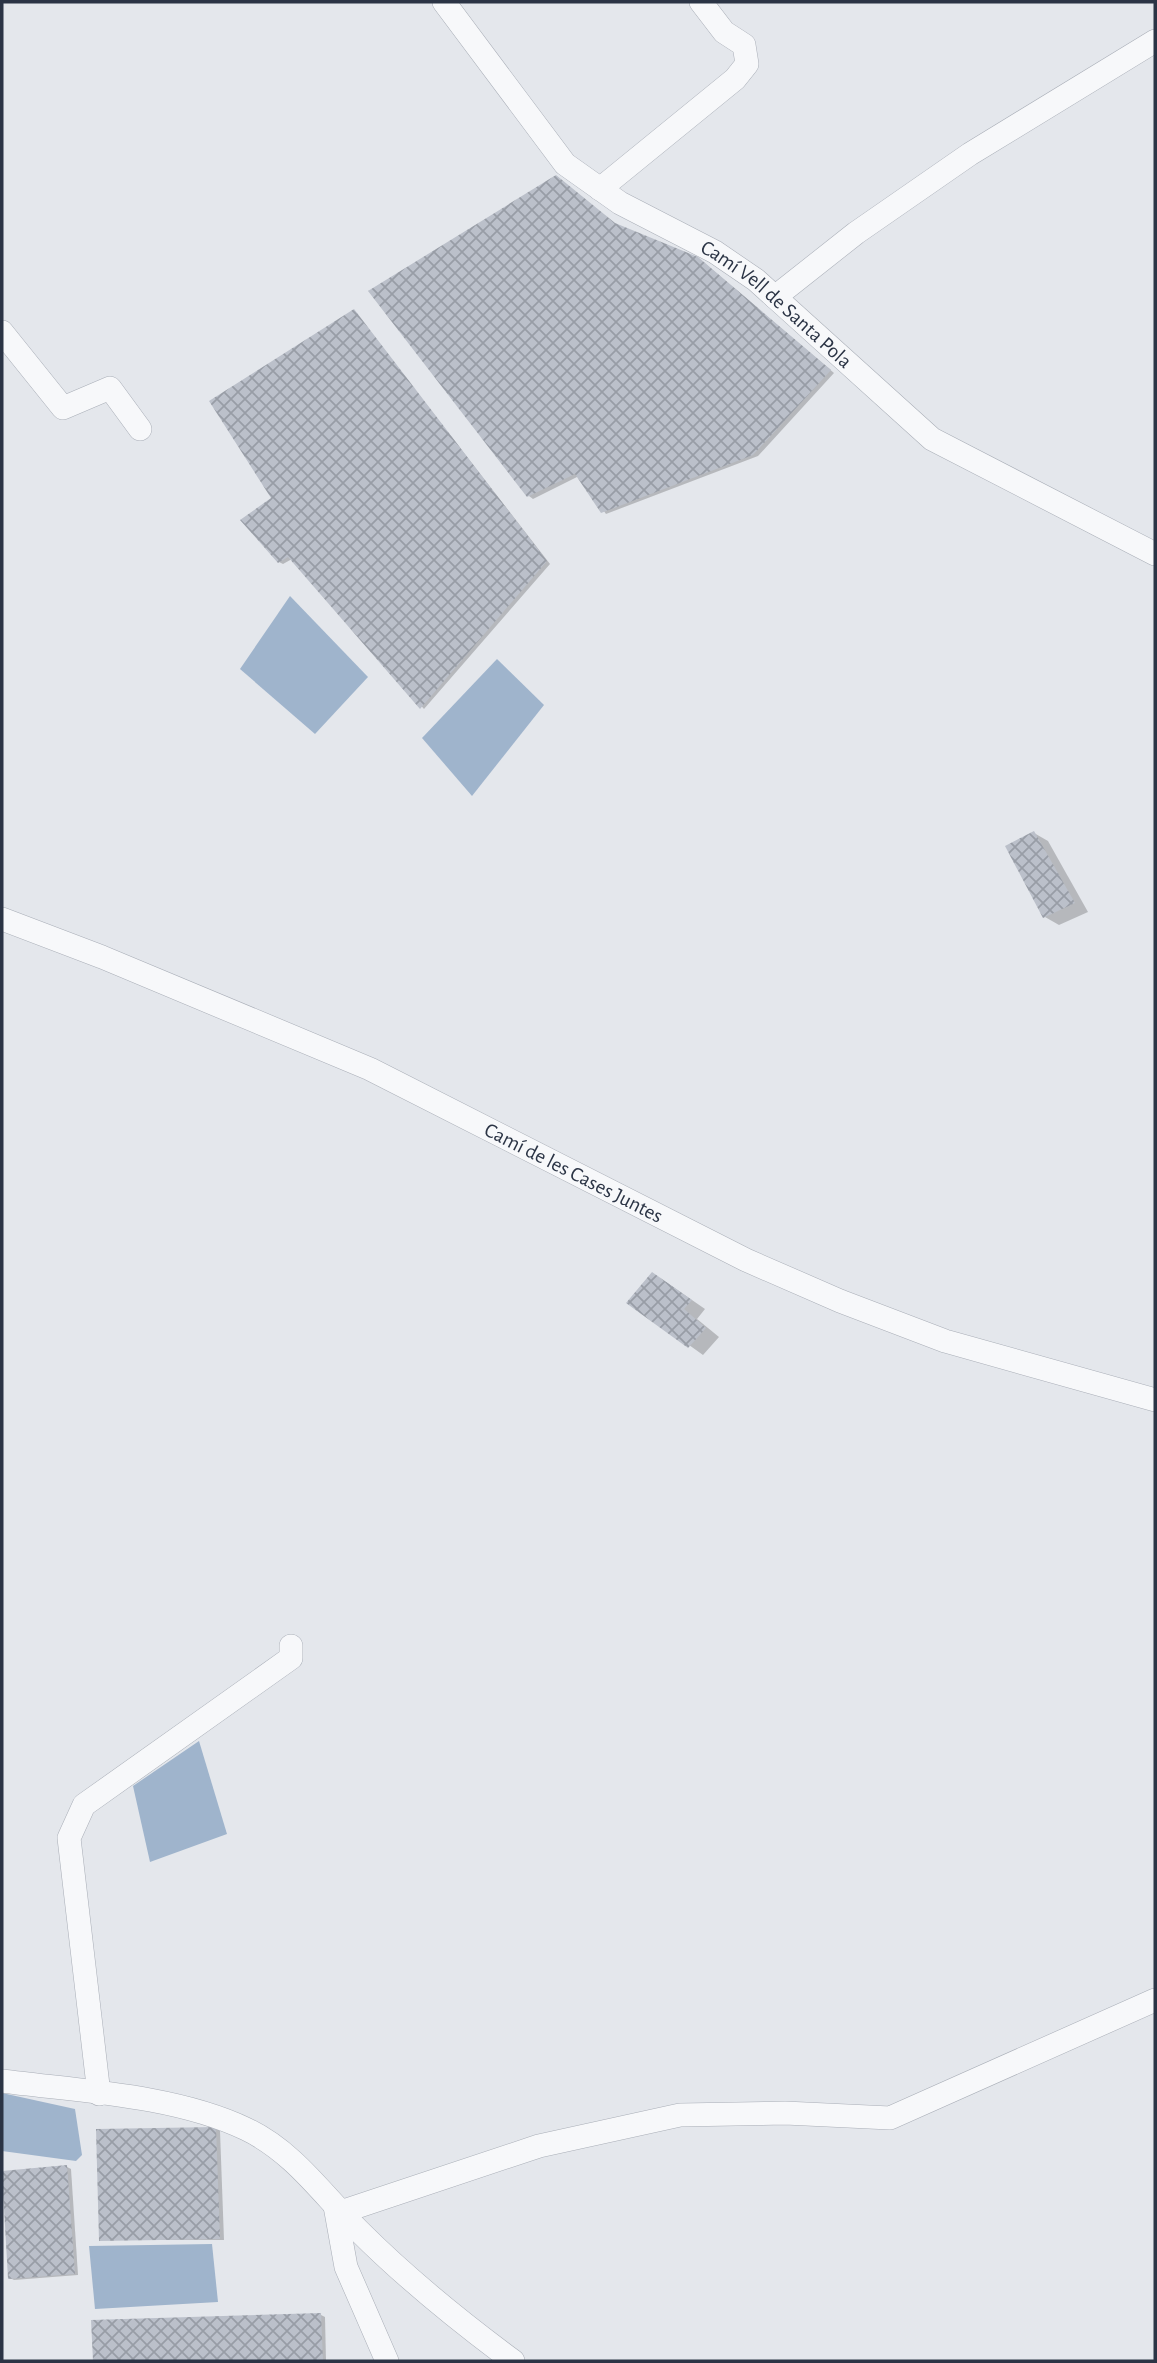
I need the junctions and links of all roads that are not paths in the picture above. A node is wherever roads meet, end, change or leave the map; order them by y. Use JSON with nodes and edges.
{"nodes":[{"id":1,"x":444,"y":2,"type":"edge"},
{"id":2,"x":701,"y":2,"type":"edge"},
{"id":3,"x":1155,"y":41,"type":"edge"},
{"id":4,"x":600,"y":188,"type":"junction"},
{"id":5,"x":775,"y":298,"type":"junction"},
{"id":6,"x":2,"y":332,"type":"edge"},
{"id":7,"x":140,"y":429,"type":"dead end"},
{"id":8,"x":1155,"y":554,"type":"edge"},
{"id":9,"x":2,"y":919,"type":"edge"},
{"id":10,"x":1155,"y":1400,"type":"edge"},
{"id":11,"x":291,"y":1646,"type":"dead end"},
{"id":12,"x":1155,"y":2000,"type":"edge"},
{"id":13,"x":2,"y":2081,"type":"edge"},
{"id":14,"x":99,"y":2094,"type":"junction"},
{"id":15,"x":338,"y":2209,"type":"junction"},
{"id":16,"x":387,"y":2361,"type":"edge"},
{"id":17,"x":513,"y":2361,"type":"edge"}],
"edges":[{"from":1,"to":4,"type":"street","name":"Camí Vell de Santa Pola"},
{"from":2,"to":4,"type":"street"},
{"from":3,"to":5,"type":"street"},
{"from":4,"to":5,"type":"street","name":"Camí Vell de Santa Pola"},
{"from":5,"to":8,"type":"street","name":"Camí Vell de Santa Pola"},
{"from":6,"to":7,"type":"street"},
{"from":9,"to":10,"type":"street","name":"Camí de les Cases Juntes"},
{"from":11,"to":14,"type":"street"},
{"from":12,"to":15,"type":"street"},
{"from":13,"to":14,"type":"street"},
{"from":14,"to":15,"type":"street"},
{"from":15,"to":16,"type":"street"},
{"from":15,"to":17,"type":"street"}]}
